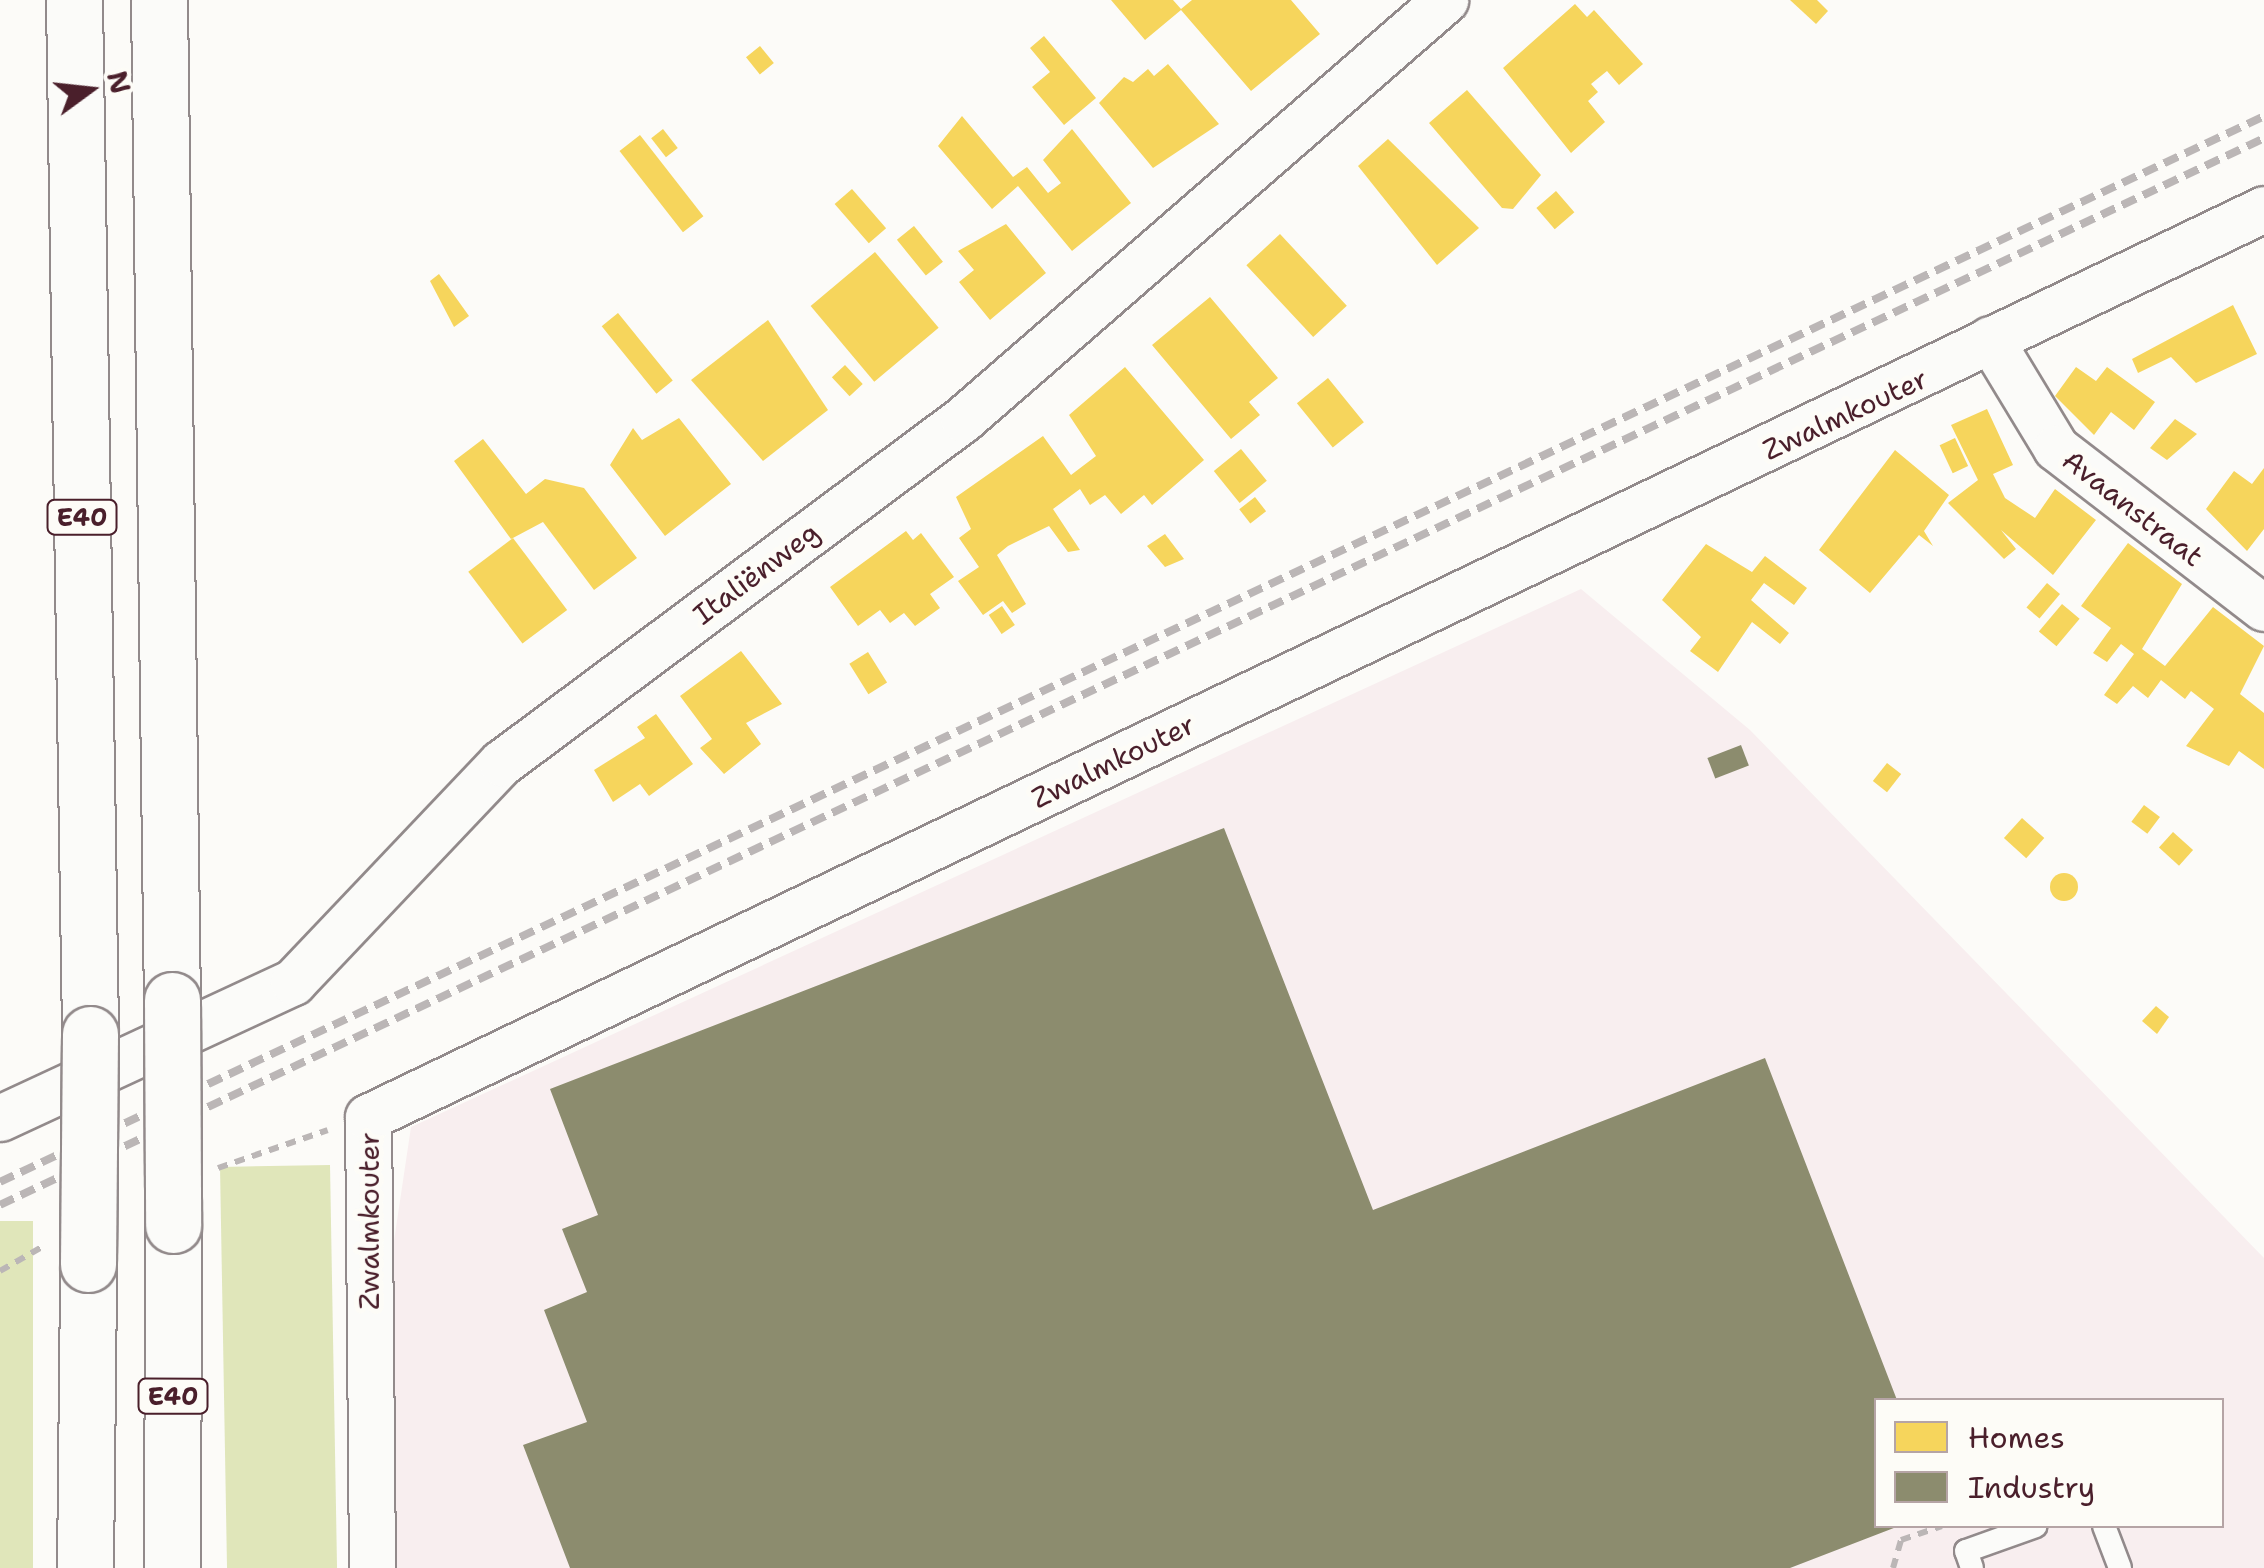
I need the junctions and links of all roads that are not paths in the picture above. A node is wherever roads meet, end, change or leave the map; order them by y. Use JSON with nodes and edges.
{"nodes":[{"id":1,"x":74,"y":0,"type":"edge"},
{"id":2,"x":159,"y":0,"type":"edge"},
{"id":3,"x":1445,"y":0,"type":"edge"},
{"id":4,"x":2264,"y":209,"type":"edge"},
{"id":5,"x":1990,"y":339,"type":"junction"},
{"id":6,"x":2264,"y":608,"type":"edge"},
{"id":7,"x":0,"y":1118,"type":"edge"},
{"id":8,"x":2030,"y":1528,"type":"edge"},
{"id":9,"x":2105,"y":1528,"type":"edge"},
{"id":10,"x":86,"y":1568,"type":"edge"},
{"id":11,"x":172,"y":1568,"type":"edge"},
{"id":12,"x":372,"y":1568,"type":"edge"},
{"id":13,"x":1972,"y":1568,"type":"edge"},
{"id":14,"x":2120,"y":1568,"type":"edge"}],
"edges":[{"from":1,"to":10,"type":"highway","number":"E40","bridge":true},
{"from":2,"to":11,"type":"highway","number":"E40","bridge":true},
{"from":3,"to":7,"type":"street","name":"Italiënweg"},
{"from":4,"to":5,"type":"street","name":"Zwalmkouter"},
{"from":5,"to":6,"type":"street","name":"Avaanstraat"},
{"from":5,"to":12,"type":"street","name":"Zwalmkouter"},
{"from":8,"to":13,"type":"lane"},
{"from":9,"to":14,"type":"lane"}]}
